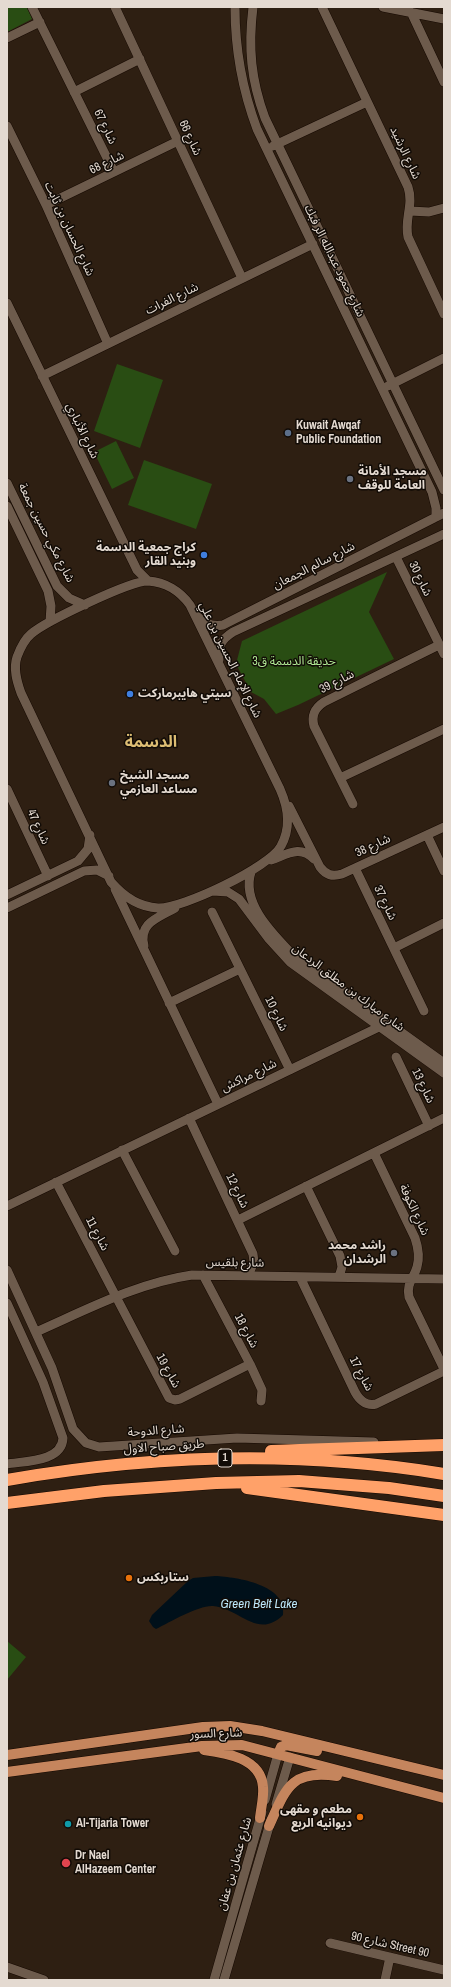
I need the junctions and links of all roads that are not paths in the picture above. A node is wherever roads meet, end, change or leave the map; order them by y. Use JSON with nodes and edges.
{"nodes":[{"id":1,"x":32,"y":7,"type":"edge"},
{"id":2,"x":115,"y":7,"type":"edge"},
{"id":3,"x":235,"y":7,"type":"edge"},
{"id":4,"x":253,"y":7,"type":"edge"},
{"id":5,"x":322,"y":7,"type":"edge"},
{"id":6,"x":383,"y":7,"type":"edge"},
{"id":7,"x":411,"y":12,"type":"junction"},
{"id":8,"x":444,"y":19,"type":"edge"},
{"id":9,"x":40,"y":22,"type":"junction"},
{"id":10,"x":235,"y":29,"type":"junction"},
{"id":11,"x":250,"y":31,"type":"junction"},
{"id":12,"x":7,"y":38,"type":"edge"},
{"id":13,"x":140,"y":59,"type":"junction"},
{"id":14,"x":444,"y":82,"type":"edge"},
{"id":15,"x":74,"y":92,"type":"junction"},
{"id":16,"x":367,"y":102,"type":"junction"},
{"id":17,"x":7,"y":126,"type":"edge"},
{"id":18,"x":178,"y":142,"type":"junction"},
{"id":19,"x":277,"y":144,"type":"junction"},
{"id":20,"x":267,"y":149,"type":"junction"},
{"id":21,"x":114,"y":172,"type":"junction"},
{"id":22,"x":46,"y":205,"type":"junction"},
{"id":23,"x":444,"y":208,"type":"edge"},
{"id":24,"x":410,"y":211,"type":"junction"},
{"id":25,"x":313,"y":244,"type":"junction"},
{"id":26,"x":242,"y":278,"type":"junction"},
{"id":27,"x":7,"y":303,"type":"edge"},
{"id":28,"x":444,"y":314,"type":"edge"},
{"id":29,"x":108,"y":344,"type":"junction"},
{"id":30,"x":444,"y":358,"type":"edge"},
{"id":31,"x":42,"y":376,"type":"junction"},
{"id":32,"x":393,"y":383,"type":"junction"},
{"id":33,"x":382,"y":389,"type":"junction"},
{"id":34,"x":7,"y":483,"type":"edge"},
{"id":35,"x":444,"y":490,"type":"edge"},
{"id":36,"x":7,"y":506,"type":"edge"},
{"id":37,"x":440,"y":515,"type":"edge"},
{"id":38,"x":444,"y":534,"type":"edge"},
{"id":39,"x":396,"y":557,"type":"junction"},
{"id":40,"x":357,"y":558,"type":"junction"},
{"id":41,"x":137,"y":570,"type":"junction"},
{"id":42,"x":363,"y":572,"type":"junction"},
{"id":43,"x":148,"y":581,"type":"junction"},
{"id":44,"x":132,"y":584,"type":"junction"},
{"id":45,"x":85,"y":605,"type":"junction"},
{"id":46,"x":195,"y":614,"type":"junction"},
{"id":47,"x":50,"y":622,"type":"junction"},
{"id":48,"x":440,"y":645,"type":"junction"},
{"id":49,"x":444,"y":654,"type":"edge"},
{"id":50,"x":16,"y":659,"type":"junction"},
{"id":51,"x":7,"y":665,"type":"edge"},
{"id":52,"x":220,"y":665,"type":"junction"},
{"id":53,"x":7,"y":674,"type":"edge"},
{"id":54,"x":17,"y":681,"type":"junction"},
{"id":55,"x":444,"y":729,"type":"edge"},
{"id":56,"x":340,"y":778,"type":"junction"},
{"id":57,"x":7,"y":789,"type":"edge"},
{"id":58,"x":282,"y":794,"type":"junction"},
{"id":59,"x":353,"y":804,"type":"dead end"},
{"id":60,"x":444,"y":827,"type":"edge"},
{"id":61,"x":90,"y":835,"type":"junction"},
{"id":62,"x":427,"y":835,"type":"junction"},
{"id":63,"x":317,"y":861,"type":"junction"},
{"id":64,"x":266,"y":862,"type":"junction"},
{"id":65,"x":355,"y":868,"type":"junction"},
{"id":66,"x":444,"y":871,"type":"edge"},
{"id":67,"x":251,"y":872,"type":"junction"},
{"id":68,"x":48,"y":876,"type":"junction"},
{"id":69,"x":110,"y":879,"type":"junction"},
{"id":70,"x":209,"y":891,"type":"junction"},
{"id":71,"x":7,"y":895,"type":"edge"},
{"id":72,"x":184,"y":903,"type":"junction"},
{"id":73,"x":7,"y":908,"type":"edge"},
{"id":74,"x":212,"y":912,"type":"dead end"},
{"id":75,"x":444,"y":923,"type":"edge"},
{"id":76,"x":394,"y":948,"type":"junction"},
{"id":77,"x":147,"y":958,"type":"junction"},
{"id":78,"x":240,"y":969,"type":"junction"},
{"id":79,"x":168,"y":1003,"type":"junction"},
{"id":80,"x":424,"y":1011,"type":"dead end"},
{"id":81,"x":382,"y":1024,"type":"junction"},
{"id":82,"x":396,"y":1057,"type":"dead end"},
{"id":83,"x":444,"y":1064,"type":"edge"},
{"id":84,"x":290,"y":1070,"type":"junction"},
{"id":85,"x":444,"y":1073,"type":"edge"},
{"id":86,"x":218,"y":1104,"type":"junction"},
{"id":87,"x":189,"y":1118,"type":"junction"},
{"id":88,"x":443,"y":1121,"type":"edge"},
{"id":89,"x":429,"y":1126,"type":"junction"},
{"id":90,"x":122,"y":1150,"type":"junction"},
{"id":91,"x":374,"y":1153,"type":"junction"},
{"id":92,"x":56,"y":1182,"type":"junction"},
{"id":93,"x":306,"y":1186,"type":"junction"},
{"id":94,"x":7,"y":1206,"type":"edge"},
{"id":95,"x":238,"y":1220,"type":"junction"},
{"id":96,"x":175,"y":1251,"type":"dead end"},
{"id":97,"x":8,"y":1274,"type":"edge"},
{"id":98,"x":203,"y":1275,"type":"junction"},
{"id":99,"x":248,"y":1275,"type":"junction"},
{"id":100,"x":300,"y":1277,"type":"junction"},
{"id":101,"x":339,"y":1277,"type":"junction"},
{"id":102,"x":410,"y":1278,"type":"junction"},
{"id":103,"x":444,"y":1279,"type":"edge"},
{"id":104,"x":116,"y":1297,"type":"junction"},
{"id":105,"x":7,"y":1305,"type":"edge"},
{"id":106,"x":36,"y":1332,"type":"junction"},
{"id":107,"x":250,"y":1364,"type":"junction"},
{"id":108,"x":444,"y":1370,"type":"edge"},
{"id":109,"x":56,"y":1381,"type":"junction"},
{"id":110,"x":42,"y":1382,"type":"junction"},
{"id":111,"x":261,"y":1401,"type":"dead end"},
{"id":112,"x":419,"y":1444,"type":"junction"},
{"id":113,"x":444,"y":1445,"type":"edge"},
{"id":114,"x":212,"y":1458,"type":"junction"},
{"id":115,"x":7,"y":1464,"type":"edge"},
{"id":116,"x":444,"y":1474,"type":"edge"},
{"id":117,"x":7,"y":1480,"type":"edge"},
{"id":118,"x":216,"y":1483,"type":"junction"},
{"id":119,"x":444,"y":1496,"type":"edge"},
{"id":120,"x":7,"y":1503,"type":"edge"},
{"id":121,"x":444,"y":1515,"type":"edge"},
{"id":122,"x":276,"y":1734,"type":"junction"},
{"id":123,"x":291,"y":1745,"type":"junction"},
{"id":124,"x":186,"y":1748,"type":"junction"},
{"id":125,"x":278,"y":1754,"type":"junction"},
{"id":126,"x":357,"y":1754,"type":"junction"},
{"id":127,"x":7,"y":1755,"type":"edge"},
{"id":128,"x":290,"y":1757,"type":"junction"},
{"id":129,"x":7,"y":1772,"type":"edge"},
{"id":130,"x":444,"y":1775,"type":"edge"},
{"id":131,"x":377,"y":1781,"type":"junction"},
{"id":132,"x":444,"y":1798,"type":"edge"},
{"id":133,"x":260,"y":1818,"type":"junction"},
{"id":134,"x":269,"y":1826,"type":"junction"},
{"id":135,"x":330,"y":1943,"type":"dead end"},
{"id":136,"x":390,"y":1957,"type":"junction"},
{"id":137,"x":7,"y":1967,"type":"edge"},
{"id":138,"x":444,"y":1970,"type":"edge"},
{"id":139,"x":44,"y":1980,"type":"edge"},
{"id":140,"x":214,"y":1980,"type":"edge"},
{"id":141,"x":224,"y":1980,"type":"edge"},
{"id":142,"x":385,"y":1980,"type":"edge"}],
"edges":[{"from":1,"to":9,"type":"street","name":"شارع 67"},
{"from":2,"to":13,"type":"street","name":"شارع 66"},
{"from":3,"to":10,"type":"street","name":"شارع حمود عبدالله الر فبك"},
{"from":4,"to":11,"type":"street","name":"شارع حمود عبدالله الر فبك"},
{"from":5,"to":16,"type":"street","name":"شارع الرشيد"},
{"from":6,"to":7,"type":"street"},
{"from":7,"to":8,"type":"street"},
{"from":7,"to":14,"type":"street"},
{"from":9,"to":12,"type":"street"},
{"from":9,"to":15,"type":"street","name":"شارع 67"},
{"from":10,"to":11,"type":"street"},
{"from":10,"to":20,"type":"street","name":"شارع حمود عبدالله الر فبك"},
{"from":11,"to":19,"type":"street","name":"شارع حمود عبدالله الر فبك"},
{"from":13,"to":15,"type":"street"},
{"from":13,"to":18,"type":"street","name":"شارع 66"},
{"from":15,"to":21,"type":"street","name":"شارع 67"},
{"from":16,"to":19,"type":"street"},
{"from":16,"to":24,"type":"street","name":"شارع الرشيد"},
{"from":17,"to":22,"type":"street","name":"شارع الحسان بن ثابت"},
{"from":18,"to":21,"type":"street","name":"شارع 68"},
{"from":18,"to":26,"type":"street","name":"شارع 66"},
{"from":19,"to":20,"type":"street"},
{"from":19,"to":32,"type":"street","name":"شارع حمود عبدالله الر فبك"},
{"from":20,"to":25,"type":"street","name":"شارع حمود عبدالله الر فبك"},
{"from":21,"to":22,"type":"street","name":"شارع 68"},
{"from":22,"to":29,"type":"street","name":"شارع الحسان بن ثابت"},
{"from":23,"to":24,"type":"street"},
{"from":24,"to":28,"type":"street","name":"شارع الرشيد"},
{"from":25,"to":26,"type":"street","name":"شارع الفرات"},
{"from":25,"to":33,"type":"street","name":"شارع حمود عبدالله الر فبك"},
{"from":26,"to":29,"type":"street","name":"شارع الفرات"},
{"from":27,"to":31,"type":"street","name":"شارع الأنباري"},
{"from":29,"to":31,"type":"street","name":"شارع الفرات"},
{"from":30,"to":32,"type":"street"},
{"from":31,"to":41,"type":"street","name":"شارع الأنباري"},
{"from":32,"to":33,"type":"street"},
{"from":32,"to":35,"type":"street","name":"شارع حمود عبدالله الر فبك"},
{"from":33,"to":37,"type":"street","name":"شارع حمود عبدالله الر فبك"},
{"from":34,"to":45,"type":"street","name":"شارع مكي حسين جمعة"},
{"from":36,"to":47,"type":"street","name":"شارع مكي حسين جمعة"},
{"from":37,"to":40,"type":"street","name":"شارع سالم الجمعان"},
{"from":38,"to":39,"type":"street","name":"شارع سالم الجمعان"},
{"from":39,"to":42,"type":"street","name":"شارع سالم الجمعان"},
{"from":39,"to":48,"type":"street","name":"شارع 30"},
{"from":40,"to":42,"type":"street"},
{"from":40,"to":46,"type":"street","name":"شارع سالم الجمعان"},
{"from":41,"to":43,"type":"street","name":"شارع الأنباري"},
{"from":41,"to":44,"type":"street"},
{"from":42,"to":52,"type":"street","name":"شارع سالم الجمعان"},
{"from":43,"to":44,"type":"street","name":"شارع الإمام الحسين بن علي"},
{"from":43,"to":46,"type":"street","name":"شارع الإمام الحسين بن علي"},
{"from":44,"to":45,"type":"street","name":"شارع الإمام الحسين بن علي"},
{"from":45,"to":47,"type":"street","name":"شارع الإمام الحسين بن علي"},
{"from":46,"to":52,"type":"street","name":"شارع الإمام الحسين بن علي"},
{"from":47,"to":50,"type":"street","name":"شارع الإمام الحسين بن علي"},
{"from":48,"to":49,"type":"street","name":"شارع 30"},
{"from":48,"to":56,"type":"street","name":"شارع 39"},
{"from":50,"to":51,"type":"street"},
{"from":50,"to":54,"type":"street","name":"شارع الإمام الحسين بن علي"},
{"from":52,"to":58,"type":"street","name":"شارع الإمام الحسين بن علي"},
{"from":53,"to":54,"type":"street"},
{"from":54,"to":61,"type":"street","name":"شارع الإمام الحسين بن علي"},
{"from":55,"to":56,"type":"street"},
{"from":56,"to":59,"type":"street","name":"شارع 39"},
{"from":57,"to":68,"type":"street","name":"شارع 47"},
{"from":58,"to":63,"type":"street","name":"شارع 38"},
{"from":58,"to":64,"type":"street","name":"شارع الإمام الحسين بن علي"},
{"from":60,"to":62,"type":"street","name":"شارع 38"},
{"from":61,"to":68,"type":"street"},
{"from":61,"to":69,"type":"street","name":"شارع الإمام الحسين بن علي"},
{"from":62,"to":65,"type":"street","name":"شارع 38"},
{"from":62,"to":66,"type":"street"},
{"from":63,"to":64,"type":"street","name":"شارع 38"},
{"from":63,"to":65,"type":"street","name":"شارع 38"},
{"from":64,"to":67,"type":"street","name":"شارع الإمام الحسين بن علي"},
{"from":65,"to":76,"type":"street","name":"شارع 37"},
{"from":67,"to":70,"type":"street","name":"شارع الإمام الحسين بن علي"},
{"from":67,"to":81,"type":"street","name":"شارع مبارك بن مطلق الردعان"},
{"from":68,"to":71,"type":"street"},
{"from":69,"to":72,"type":"street","name":"شارع الإمام الحسين بن علي"},
{"from":69,"to":73,"type":"street"},
{"from":69,"to":77,"type":"street"},
{"from":70,"to":72,"type":"street","name":"شارع الإمام الحسين بن علي"},
{"from":70,"to":81,"type":"street","name":"شارع مبارك بن مطلق الردعان"},
{"from":72,"to":77,"type":"street"},
{"from":74,"to":78,"type":"street","name":"شارع 10"},
{"from":75,"to":76,"type":"street"},
{"from":76,"to":80,"type":"street","name":"شارع 37"},
{"from":77,"to":79,"type":"street"},
{"from":78,"to":79,"type":"street"},
{"from":78,"to":84,"type":"street","name":"شارع 10"},
{"from":79,"to":86,"type":"street"},
{"from":81,"to":83,"type":"street","name":"شارع مبارك بن مطلق الردعان"},
{"from":81,"to":84,"type":"street","name":"شارع مراكش"},
{"from":81,"to":85,"type":"street","name":"شارع مبارك بن مطلق الردعان"},
{"from":82,"to":89,"type":"street","name":"شارع 13"},
{"from":84,"to":86,"type":"street","name":"شارع مراكش"},
{"from":86,"to":87,"type":"street","name":"شارع مراكش"},
{"from":87,"to":90,"type":"street","name":"شارع مراكش"},
{"from":87,"to":95,"type":"street","name":"شارع 12"},
{"from":88,"to":89,"type":"street"},
{"from":89,"to":91,"type":"street"},
{"from":90,"to":92,"type":"street","name":"شارع مراكش"},
{"from":90,"to":96,"type":"street"},
{"from":91,"to":93,"type":"street"},
{"from":91,"to":102,"type":"street","name":"شارع الكوفة"},
{"from":92,"to":94,"type":"street","name":"شارع مراكش"},
{"from":92,"to":104,"type":"street","name":"شارع 11"},
{"from":93,"to":95,"type":"street"},
{"from":93,"to":101,"type":"street"},
{"from":95,"to":99,"type":"street","name":"شارع 12"},
{"from":97,"to":106,"type":"street","name":"شارع الدوحة"},
{"from":98,"to":99,"type":"street","name":"شارع بلقيس"},
{"from":98,"to":104,"type":"street","name":"شارع بلقيس"},
{"from":98,"to":107,"type":"street","name":"شارع 18"},
{"from":99,"to":100,"type":"street","name":"شارع بلقيس"},
{"from":100,"to":101,"type":"street","name":"شارع بلقيس"},
{"from":100,"to":108,"type":"street","name":"شارع 17"},
{"from":101,"to":102,"type":"street","name":"شارع بلقيس"},
{"from":102,"to":103,"type":"street","name":"شارع بلقيس"},
{"from":102,"to":108,"type":"street"},
{"from":104,"to":106,"type":"street","name":"شارع بلقيس"},
{"from":104,"to":107,"type":"street","name":"شارع 19"},
{"from":105,"to":110,"type":"street"},
{"from":106,"to":109,"type":"street","name":"شارع الدوحة"},
{"from":107,"to":111,"type":"street","name":"شارع 18"},
{"from":109,"to":110,"type":"street"},
{"from":109,"to":112,"type":"street","name":"شارع الدوحة"},
{"from":110,"to":115,"type":"street"},
{"from":112,"to":113,"type":"highway"},
{"from":112,"to":114,"type":"highway"},
{"from":114,"to":116,"type":"highway","name":"طريق صباح الاول","number":"1"},
{"from":114,"to":117,"type":"highway","name":"طريق صباح الاول","number":"1"},
{"from":118,"to":119,"type":"highway","number":"1"},
{"from":118,"to":120,"type":"highway","number":"1"},
{"from":118,"to":121,"type":"highway"},
{"from":122,"to":123,"type":"main road"},
{"from":122,"to":126,"type":"main road","name":"شارع السور"},
{"from":122,"to":127,"type":"main road","name":"شارع السور"},
{"from":123,"to":125,"type":"main road"},
{"from":123,"to":126,"type":"main road"},
{"from":123,"to":128,"type":"main road"},
{"from":124,"to":125,"type":"main road","name":"شارع السور"},
{"from":124,"to":129,"type":"main road","name":"شارع السور"},
{"from":124,"to":133,"type":"main road"},
{"from":125,"to":128,"type":"main road","name":"شارع السور"},
{"from":125,"to":133,"type":"street","name":"شارع عثمان بن عفان"},
{"from":126,"to":130,"type":"main road","name":"شارع السور"},
{"from":128,"to":131,"type":"main road","name":"شارع السور"},
{"from":128,"to":134,"type":"street","name":"شارع عثمان بن عفان"},
{"from":131,"to":132,"type":"main road","name":"شارع السور"},
{"from":131,"to":134,"type":"main road"},
{"from":133,"to":140,"type":"street","name":"شارع عثمان بن عفان"},
{"from":134,"to":141,"type":"street","name":"شارع عثمان بن عفان"},
{"from":135,"to":136,"type":"street","name":"شارع 90 Street 90"},
{"from":136,"to":138,"type":"street","name":"شارع 90 Street 90"},
{"from":136,"to":142,"type":"street"},
{"from":137,"to":139,"type":"street"}]}
